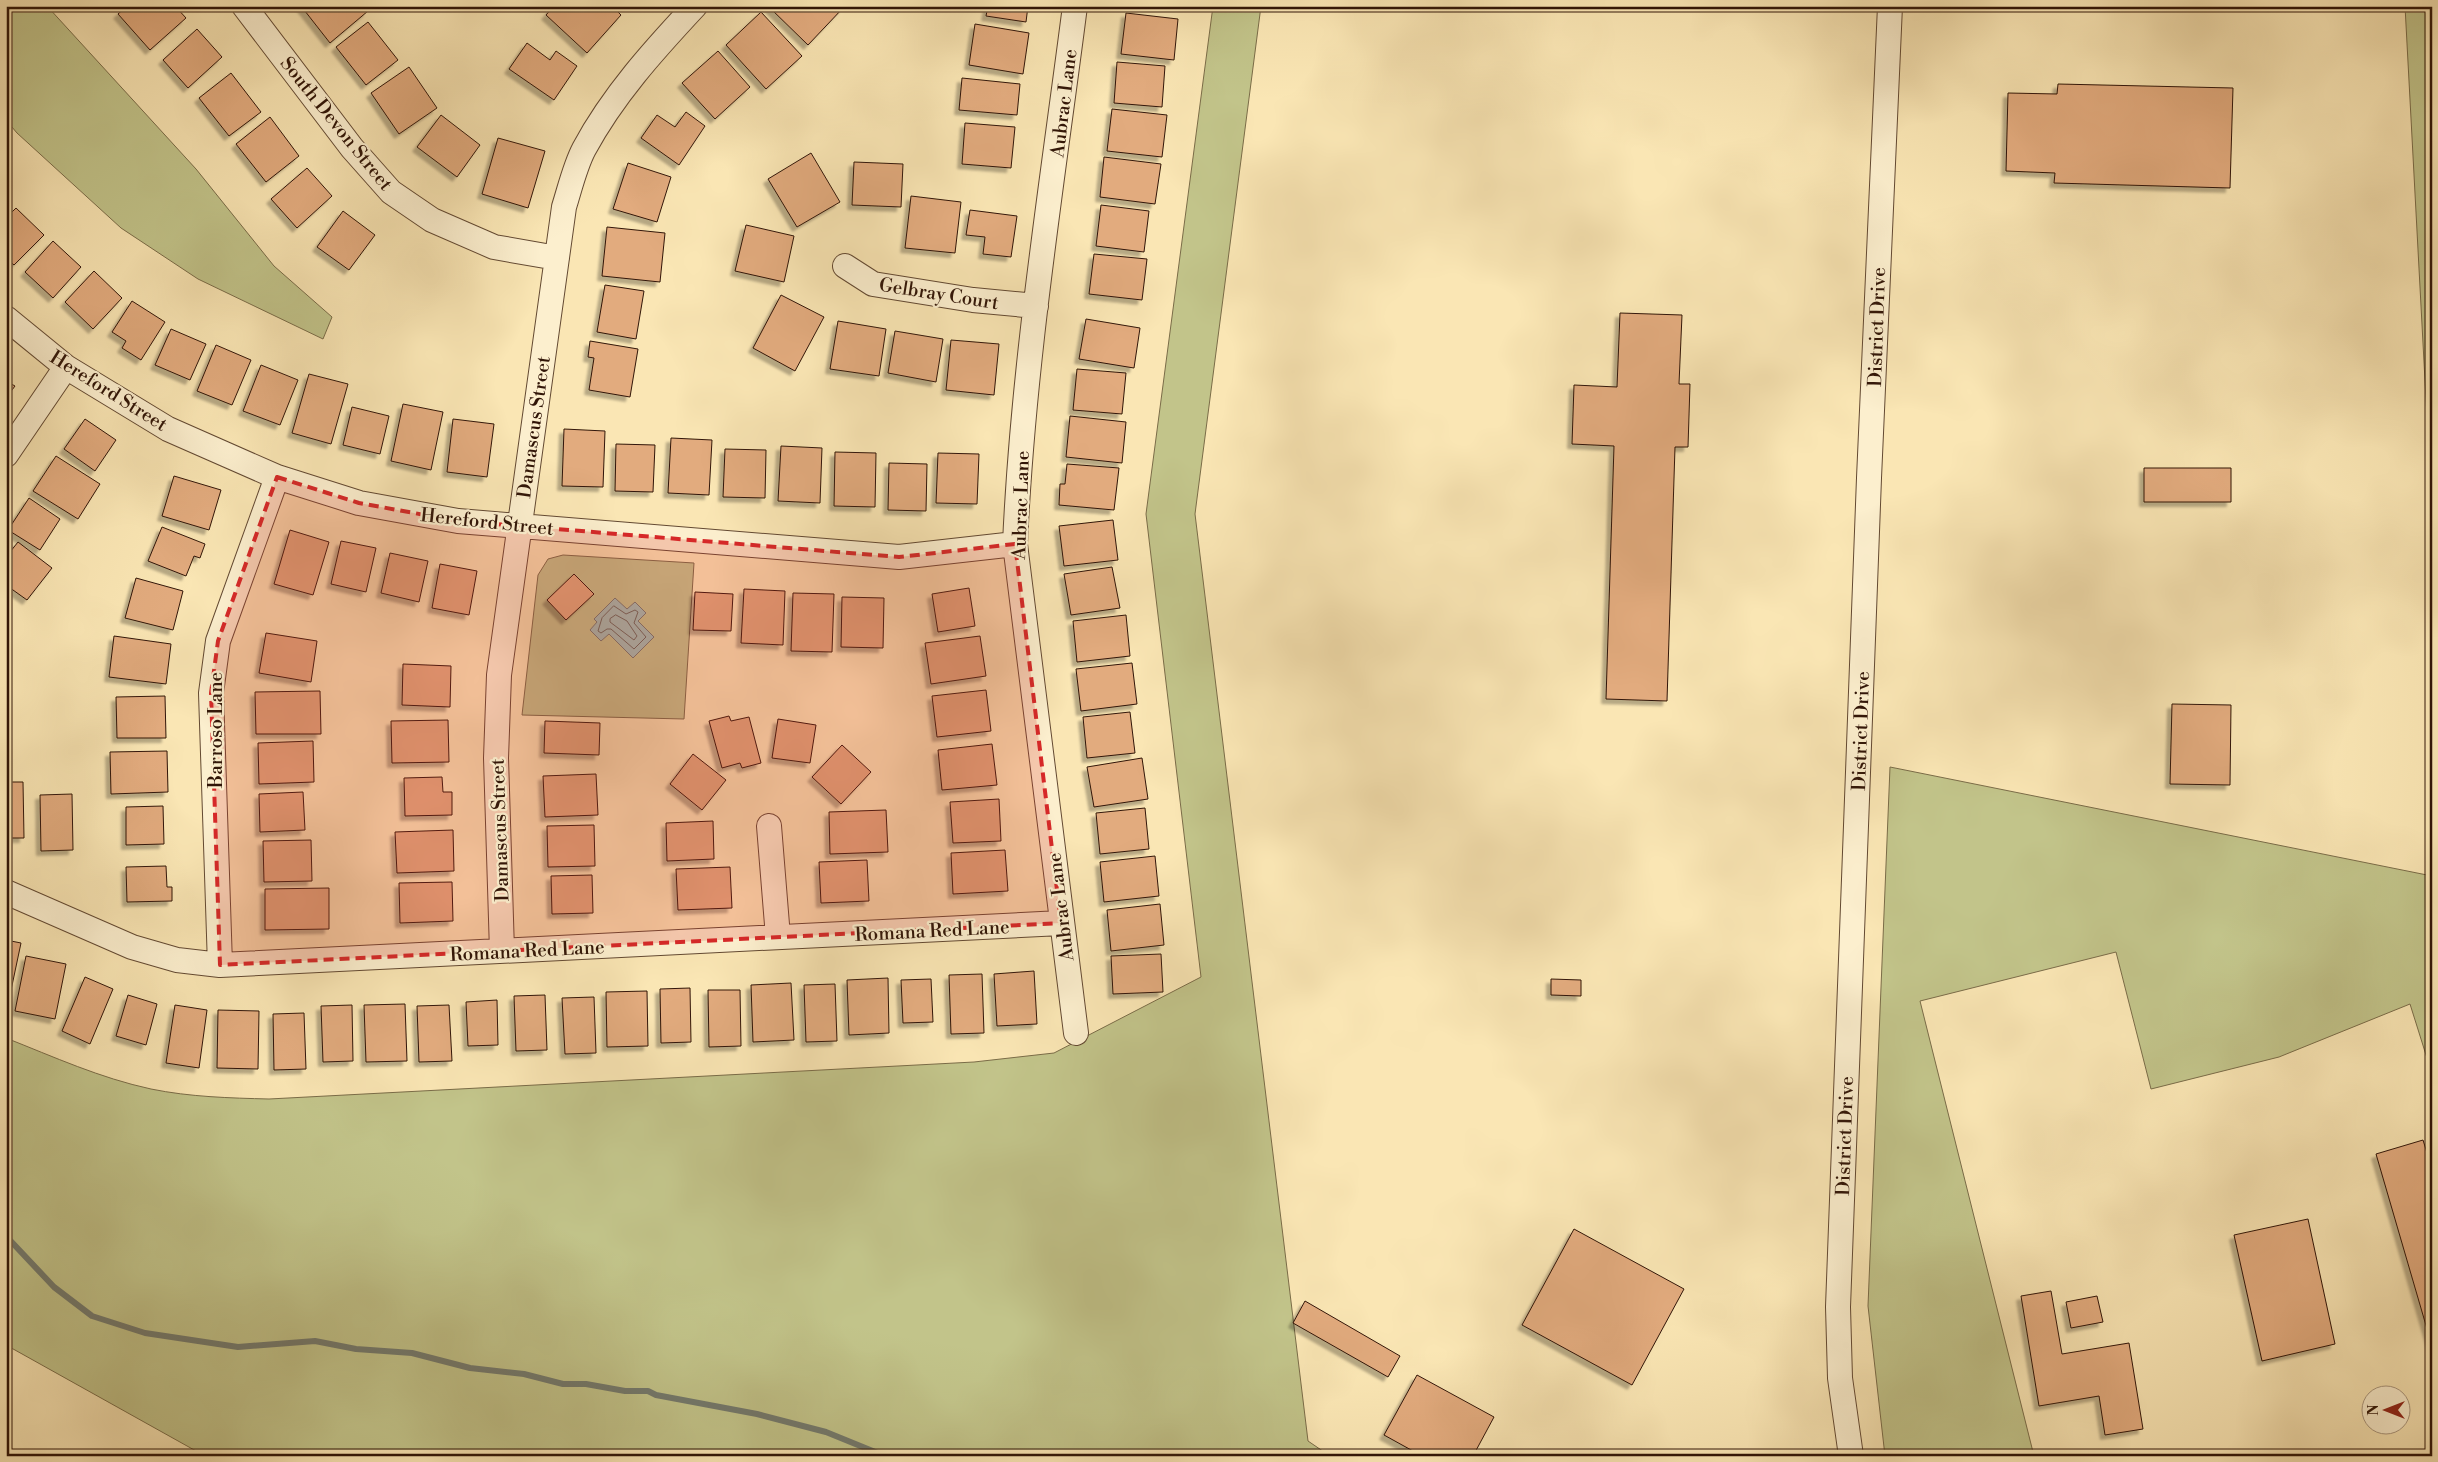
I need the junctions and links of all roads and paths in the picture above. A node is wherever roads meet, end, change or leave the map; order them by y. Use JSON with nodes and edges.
{"nodes":[{"id":1,"x":696,"y":6,"type":"edge"},
{"id":2,"x":1075,"y":6,"type":"edge"},
{"id":3,"x":1890,"y":6,"type":"edge"},
{"id":4,"x":247,"y":7,"type":"edge"},
{"id":5,"x":557,"y":258,"type":"junction"},
{"id":6,"x":845,"y":266,"type":"dead end"},
{"id":7,"x":1036,"y":306,"type":"junction"},
{"id":8,"x":6,"y":318,"type":"edge"},
{"id":9,"x":66,"y":367,"type":"junction"},
{"id":10,"x":6,"y":455,"type":"edge"},
{"id":11,"x":277,"y":476,"type":"junction"},
{"id":12,"x":518,"y":526,"type":"junction"},
{"id":13,"x":1015,"y":544,"type":"junction"},
{"id":14,"x":769,"y":826,"type":"dead end"},
{"id":15,"x":6,"y":892,"type":"edge"},
{"id":16,"x":1062,"y":923,"type":"junction"},
{"id":17,"x":778,"y":937,"type":"junction"},
{"id":18,"x":502,"y":951,"type":"junction"},
{"id":19,"x":220,"y":965,"type":"junction"},
{"id":20,"x":1076,"y":1033,"type":"dead end"},
{"id":21,"x":1851,"y":1456,"type":"edge"}],
"edges":[{"from":1,"to":5,"type":"street","name":"Damascus Street"},
{"from":2,"to":7,"type":"street","name":"Aubrac Lane"},
{"from":3,"to":21,"type":"street","name":"District Drive"},
{"from":4,"to":5,"type":"street","name":"South Devon Street"},
{"from":5,"to":12,"type":"street","name":"Damascus Street"},
{"from":6,"to":7,"type":"street","name":"Gelbray Court"},
{"from":7,"to":13,"type":"street","name":"Aubrac Lane"},
{"from":8,"to":9,"type":"street","name":"Hereford Street"},
{"from":9,"to":10,"type":"street"},
{"from":9,"to":11,"type":"street","name":"Hereford Street"},
{"from":11,"to":12,"type":"street","name":"Hereford Street"},
{"from":11,"to":19,"type":"street","name":"Barroso Lane"},
{"from":12,"to":13,"type":"street","name":"Hereford Street"},
{"from":12,"to":18,"type":"street","name":"Damascus Street"},
{"from":13,"to":16,"type":"street","name":"Aubrac Lane"},
{"from":14,"to":17,"type":"street"},
{"from":15,"to":19,"type":"street","name":"Romana Red Lane"},
{"from":16,"to":17,"type":"street","name":"Romana Red Lane"},
{"from":16,"to":20,"type":"street","name":"Aubrac Lane"},
{"from":17,"to":18,"type":"street","name":"Romana Red Lane"},
{"from":18,"to":19,"type":"street","name":"Romana Red Lane"}]}
